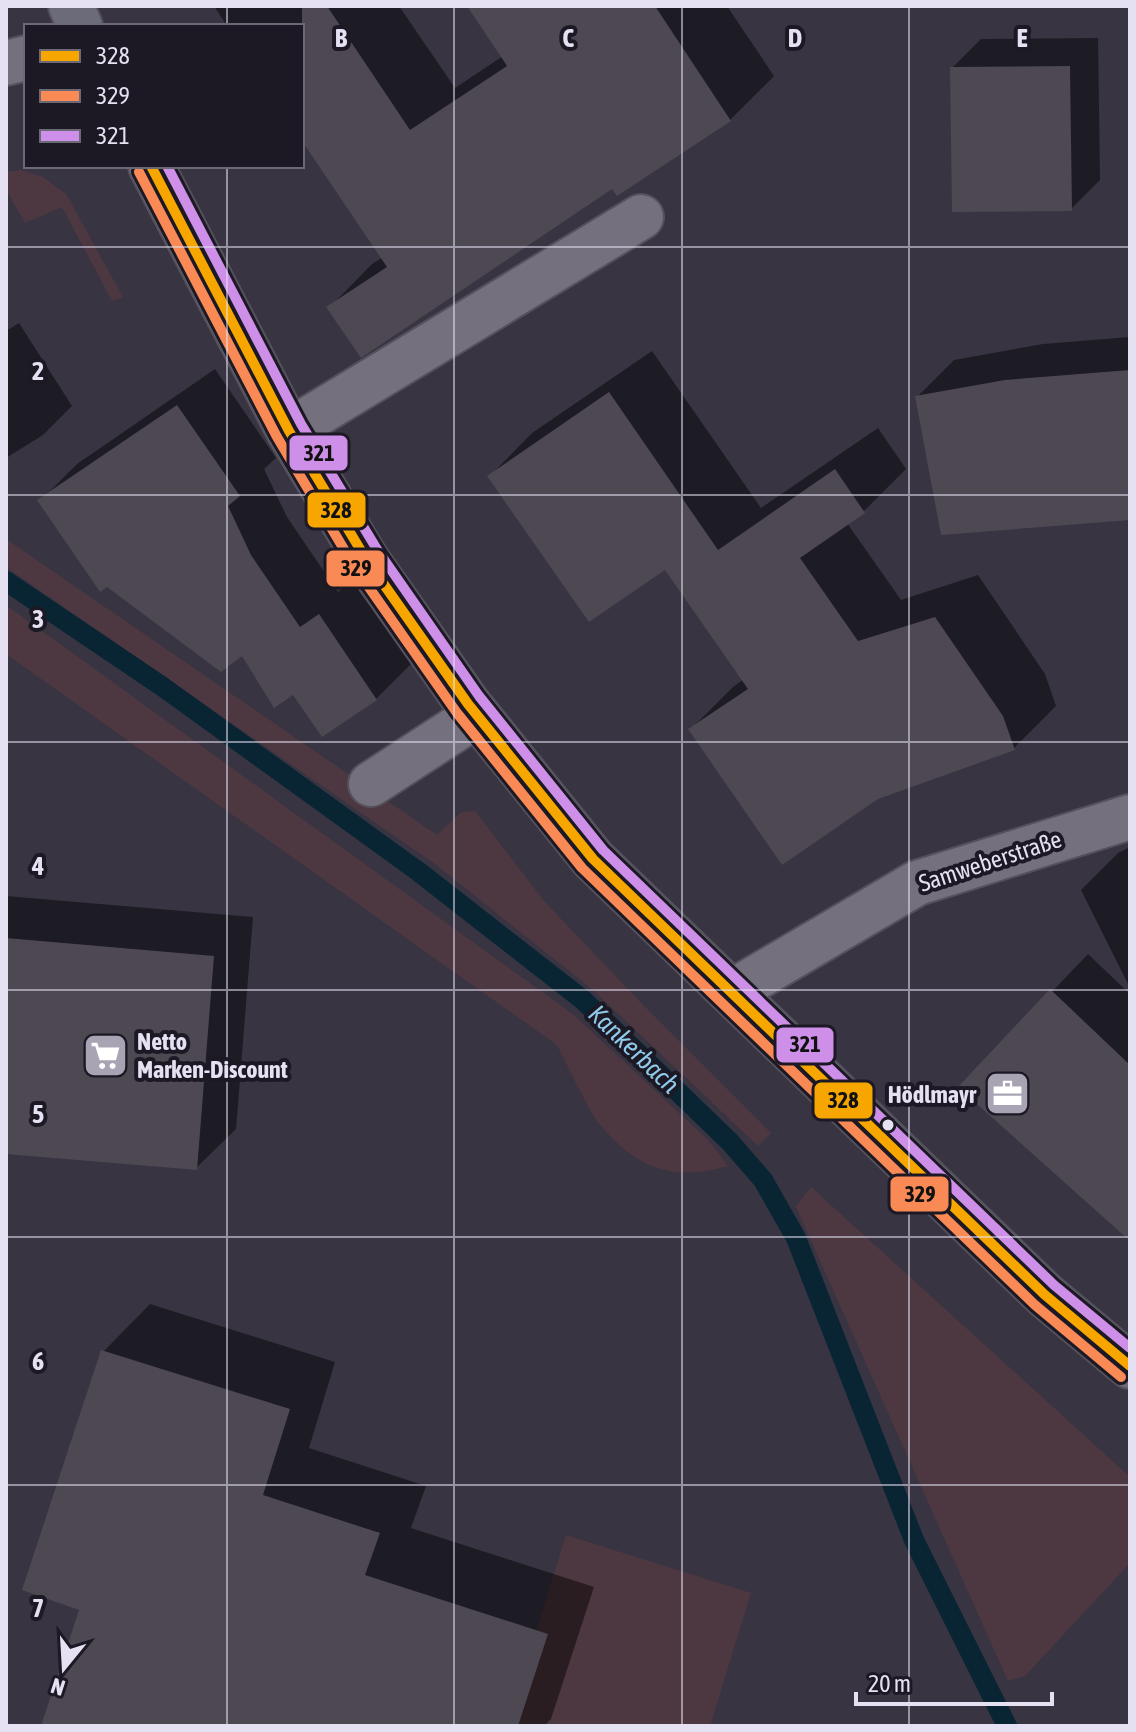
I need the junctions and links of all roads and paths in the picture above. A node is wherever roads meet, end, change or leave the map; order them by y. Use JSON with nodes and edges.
{"nodes":[{"id":1,"x":152,"y":168,"type":"edge"},
{"id":2,"x":641,"y":217,"type":"dead end"},
{"id":3,"x":289,"y":431,"type":"junction"},
{"id":4,"x":477,"y":715,"type":"junction"},
{"id":5,"x":371,"y":784,"type":"dead end"},
{"id":6,"x":1130,"y":817,"type":"edge"},
{"id":7,"x":732,"y":992,"type":"junction"},
{"id":8,"x":1130,"y":1366,"type":"edge"}],
"edges":[{"from":1,"to":3,"type":"main road"},
{"from":2,"to":3,"type":"street"},
{"from":3,"to":4,"type":"main road"},
{"from":4,"to":5,"type":"street"},
{"from":4,"to":7,"type":"main road"},
{"from":6,"to":7,"type":"street","name":"Samweberstraße"},
{"from":7,"to":8,"type":"main road"}]}
